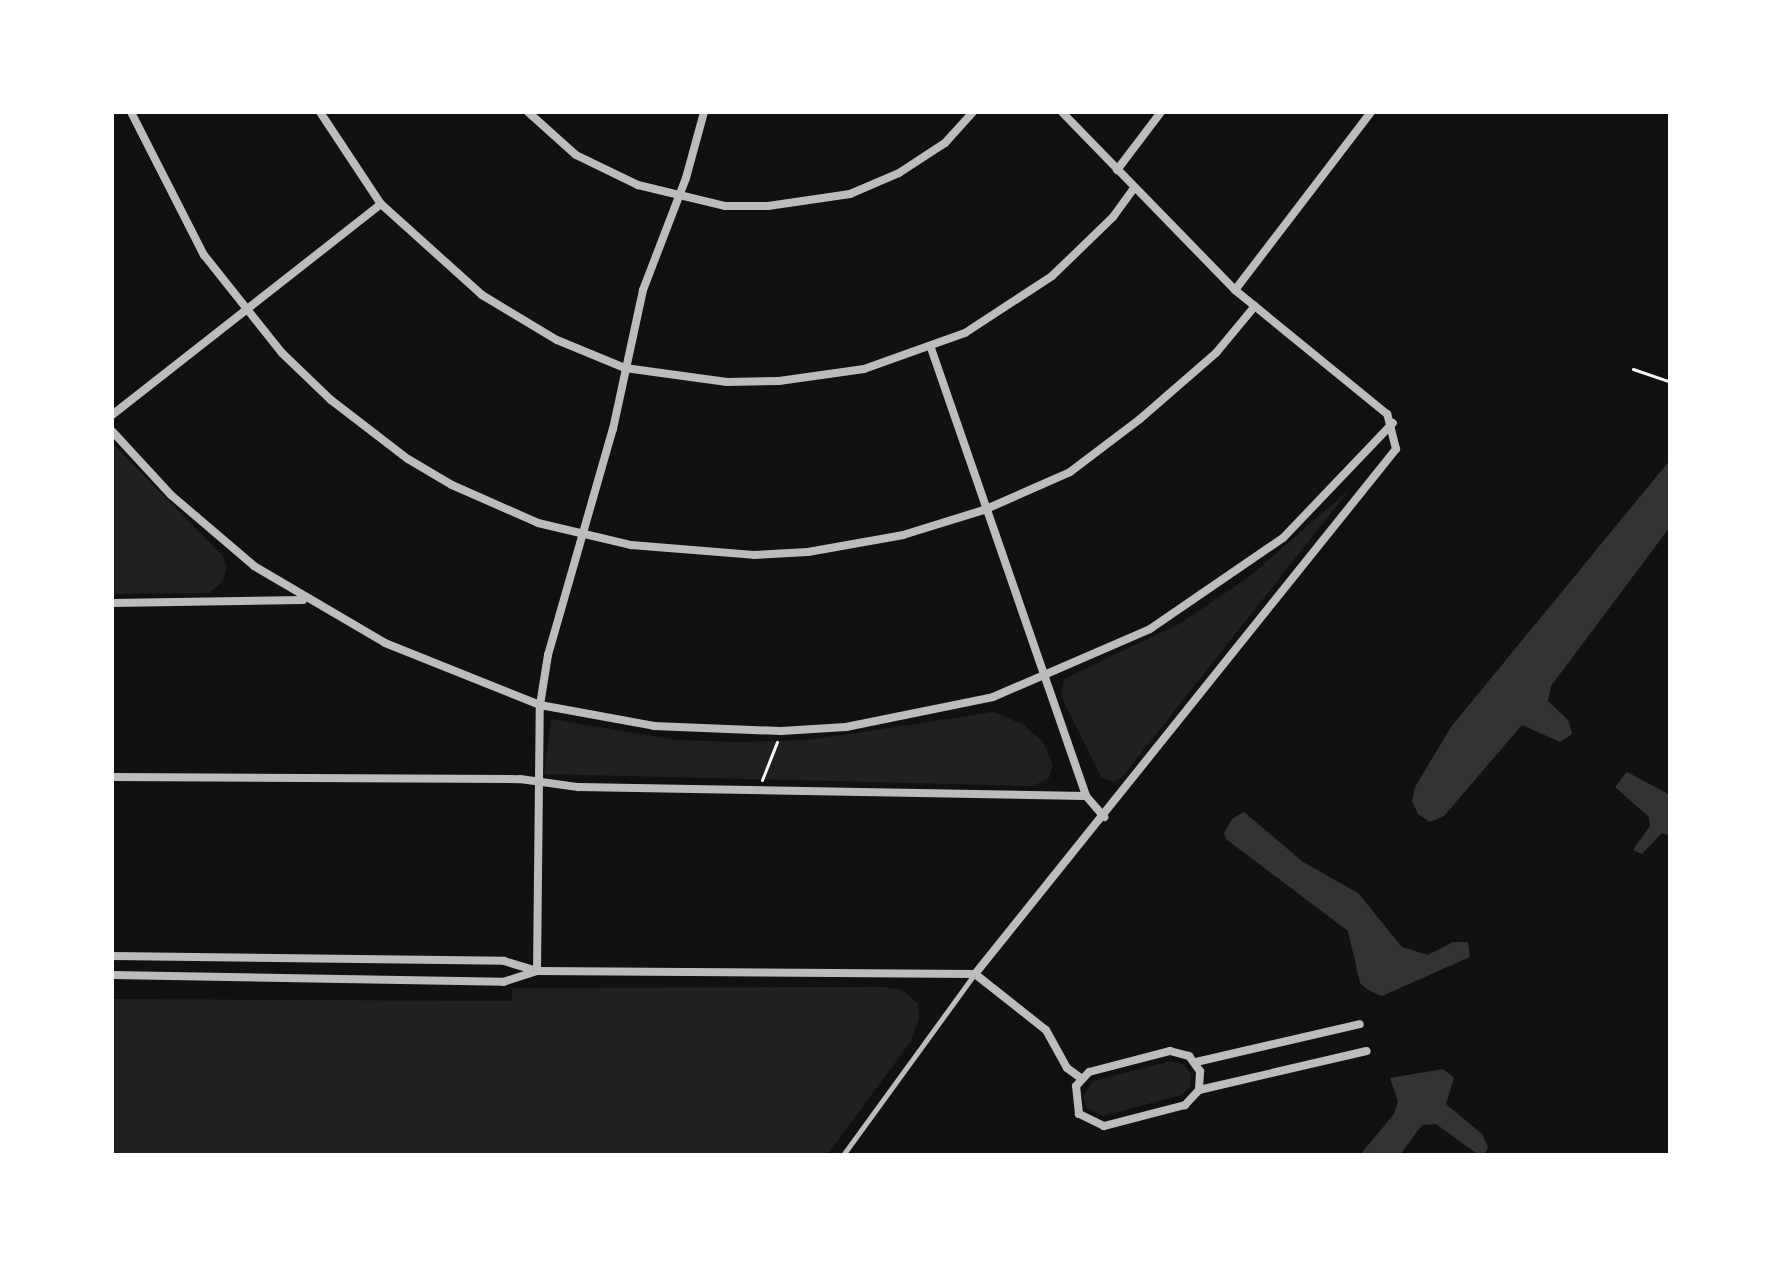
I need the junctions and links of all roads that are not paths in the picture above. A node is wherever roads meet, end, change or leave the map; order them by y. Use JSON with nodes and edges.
{"nodes":[{"id":1,"x":131,"y":112,"type":"edge"},
{"id":2,"x":320,"y":112,"type":"edge"},
{"id":3,"x":528,"y":112,"type":"edge"},
{"id":4,"x":704,"y":112,"type":"edge"},
{"id":5,"x":973,"y":112,"type":"edge"},
{"id":6,"x":1062,"y":112,"type":"edge"},
{"id":7,"x":1161,"y":112,"type":"edge"},
{"id":8,"x":1371,"y":112,"type":"edge"},
{"id":9,"x":1117,"y":170,"type":"junction"},
{"id":10,"x":1134,"y":188,"type":"junction"},
{"id":11,"x":678,"y":197,"type":"junction"},
{"id":12,"x":381,"y":204,"type":"junction"},
{"id":13,"x":1235,"y":290,"type":"junction"},
{"id":14,"x":1255,"y":306,"type":"junction"},
{"id":15,"x":246,"y":311,"type":"junction"},
{"id":16,"x":931,"y":348,"type":"junction"},
{"id":17,"x":625,"y":368,"type":"junction"},
{"id":18,"x":112,"y":415,"type":"edge"},
{"id":19,"x":1393,"y":423,"type":"junction"},
{"id":20,"x":112,"y":431,"type":"edge"},
{"id":21,"x":984,"y":510,"type":"junction"},
{"id":22,"x":583,"y":535,"type":"junction"},
{"id":23,"x":304,"y":600,"type":"junction"},
{"id":24,"x":112,"y":603,"type":"edge"},
{"id":25,"x":1043,"y":679,"type":"junction"},
{"id":26,"x":540,"y":705,"type":"junction"},
{"id":27,"x":112,"y":777,"type":"edge"},
{"id":28,"x":538,"y":780,"type":"junction"},
{"id":29,"x":1086,"y":796,"type":"junction"},
{"id":30,"x":1104,"y":817,"type":"junction"},
{"id":31,"x":112,"y":956,"type":"edge"},
{"id":32,"x":537,"y":971,"type":"junction"},
{"id":33,"x":975,"y":974,"type":"junction"},
{"id":34,"x":112,"y":975,"type":"edge"},
{"id":35,"x":1360,"y":1024,"type":"dead end"},
{"id":36,"x":1367,"y":1051,"type":"dead end"},
{"id":37,"x":1196,"y":1062,"type":"junction"},
{"id":38,"x":1081,"y":1078,"type":"junction"},
{"id":39,"x":1199,"y":1090,"type":"junction"},
{"id":40,"x":843,"y":1155,"type":"edge"}],
"edges":[{"from":1,"to":15,"type":"street"},
{"from":2,"to":12,"type":"street"},
{"from":3,"to":11,"type":"street"},
{"from":4,"to":11,"type":"street"},
{"from":5,"to":11,"type":"street"},
{"from":6,"to":9,"type":"street"},
{"from":7,"to":9,"type":"street"},
{"from":8,"to":13,"type":"street"},
{"from":9,"to":10,"type":"street"},
{"from":10,"to":13,"type":"street"},
{"from":10,"to":16,"type":"street"},
{"from":11,"to":17,"type":"street"},
{"from":12,"to":15,"type":"street"},
{"from":12,"to":17,"type":"street"},
{"from":13,"to":14,"type":"street"},
{"from":14,"to":19,"type":"street"},
{"from":14,"to":21,"type":"street"},
{"from":15,"to":18,"type":"street"},
{"from":15,"to":22,"type":"street"},
{"from":16,"to":17,"type":"street"},
{"from":16,"to":21,"type":"street"},
{"from":17,"to":22,"type":"street"},
{"from":19,"to":25,"type":"street"},
{"from":19,"to":30,"type":"street"},
{"from":20,"to":23,"type":"street"},
{"from":21,"to":22,"type":"street"},
{"from":21,"to":25,"type":"street"},
{"from":22,"to":26,"type":"street"},
{"from":23,"to":24,"type":"street"},
{"from":23,"to":26,"type":"street"},
{"from":25,"to":26,"type":"street"},
{"from":25,"to":29,"type":"street"},
{"from":26,"to":28,"type":"street"},
{"from":27,"to":28,"type":"street"},
{"from":28,"to":29,"type":"street"},
{"from":28,"to":32,"type":"street"},
{"from":29,"to":30,"type":"street"},
{"from":30,"to":33,"type":"street"},
{"from":31,"to":32,"type":"street"},
{"from":32,"to":33,"type":"street"},
{"from":32,"to":34,"type":"street"},
{"from":33,"to":38,"type":"street"},
{"from":33,"to":40,"type":"lane"},
{"from":35,"to":37,"type":"street"},
{"from":36,"to":39,"type":"street"},
{"from":37,"to":38,"type":"street"},
{"from":37,"to":39,"type":"street"},
{"from":38,"to":39,"type":"street"}]}
